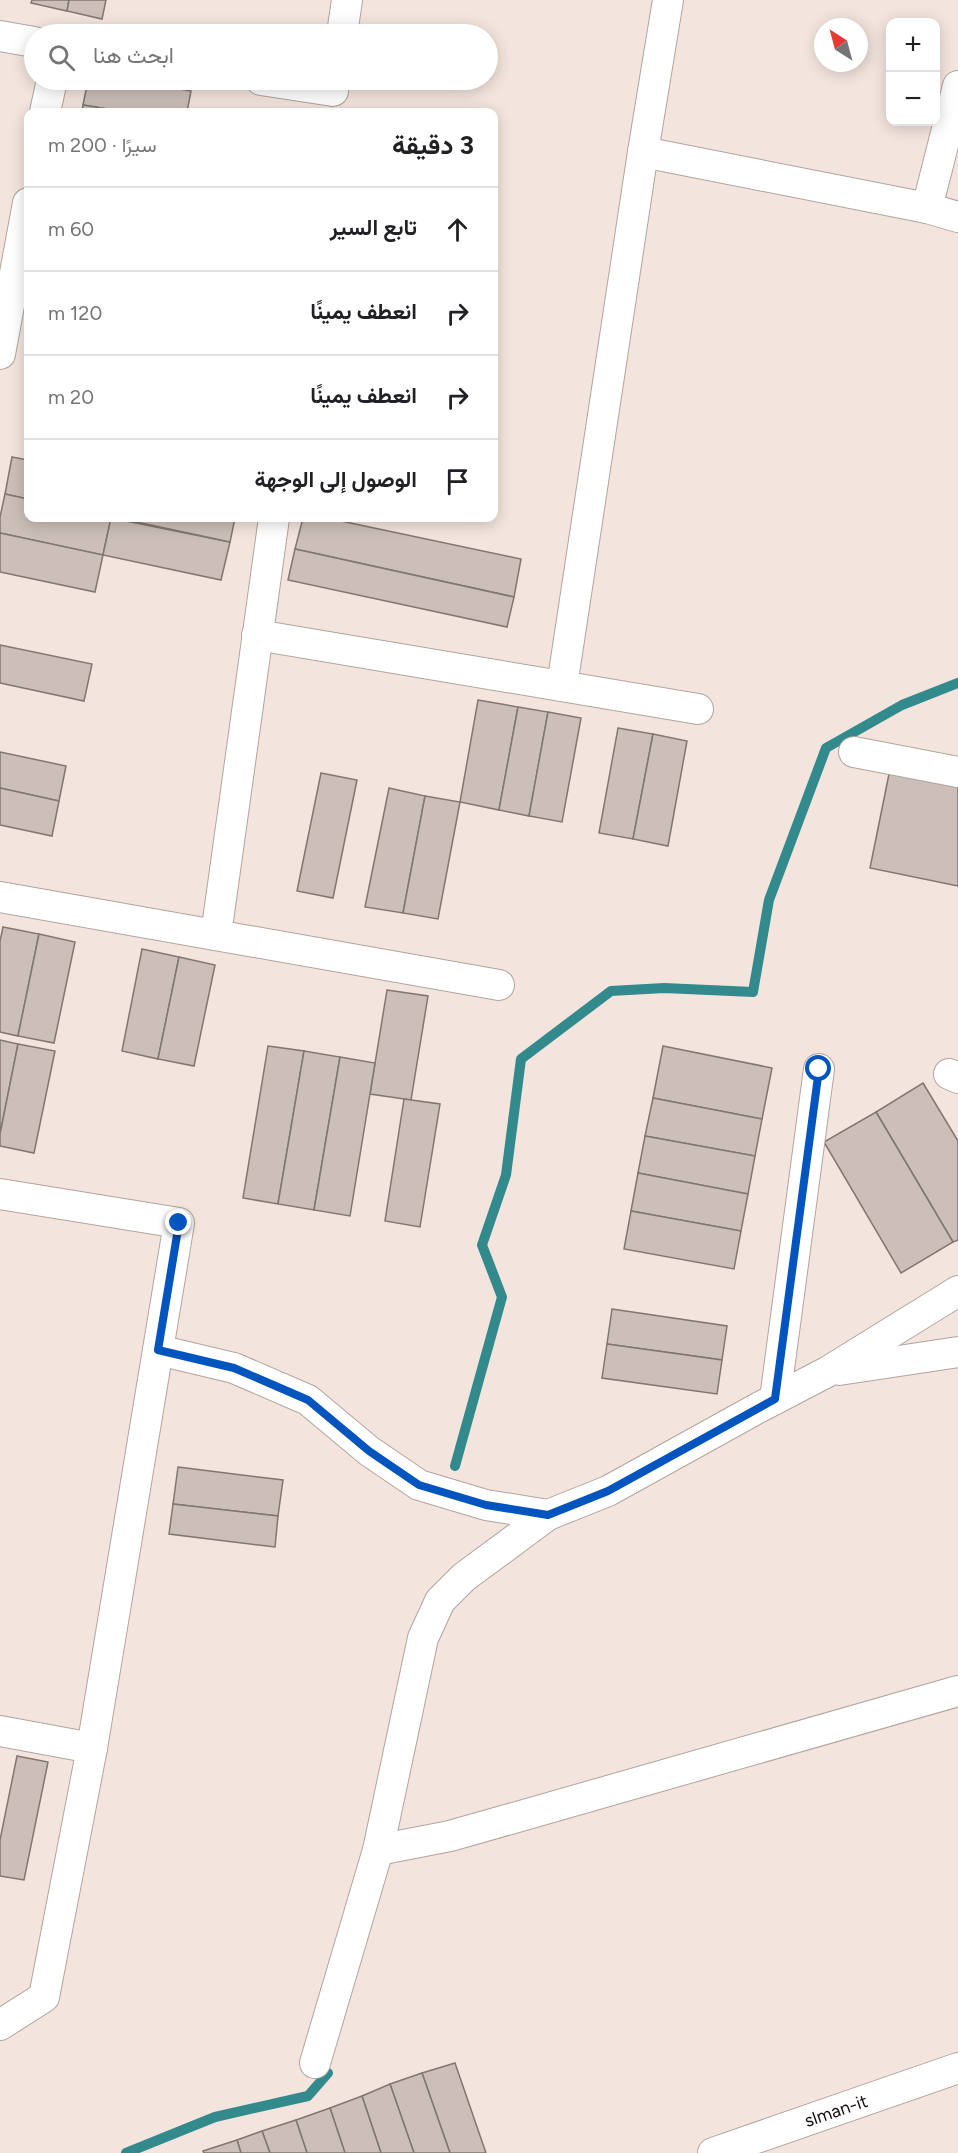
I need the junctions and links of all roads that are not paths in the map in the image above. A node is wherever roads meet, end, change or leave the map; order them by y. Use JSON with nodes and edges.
{"nodes":[{"id":1,"x":347,"y":0,"type":"edge"},
{"id":2,"x":668,"y":0,"type":"edge"},
{"id":3,"x":343,"y":24,"type":"edge"},
{"id":4,"x":0,"y":36,"type":"edge"},
{"id":5,"x":24,"y":40,"type":"edge"},
{"id":6,"x":958,"y":86,"type":"edge"},
{"id":7,"x":50,"y":90,"type":"edge"},
{"id":8,"x":312,"y":90,"type":"edge"},
{"id":9,"x":332,"y":94,"type":"edge"},
{"id":10,"x":46,"y":108,"type":"edge"},
{"id":11,"x":643,"y":152,"type":"junction"},
{"id":12,"x":927,"y":208,"type":"junction"},
{"id":13,"x":958,"y":217,"type":"edge"},
{"id":14,"x":24,"y":224,"type":"edge"},
{"id":15,"x":0,"y":354,"type":"edge"},
{"id":16,"x":273,"y":522,"type":"edge"},
{"id":17,"x":257,"y":635,"type":"junction"},
{"id":18,"x":562,"y":686,"type":"junction"},
{"id":19,"x":699,"y":709,"type":"dead end"},
{"id":20,"x":854,"y":752,"type":"dead end"},
{"id":21,"x":958,"y":771,"type":"edge"},
{"id":22,"x":0,"y":897,"type":"edge"},
{"id":23,"x":216,"y":935,"type":"junction"},
{"id":24,"x":499,"y":985,"type":"dead end"},
{"id":25,"x":819,"y":1069,"type":"dead end"},
{"id":26,"x":0,"y":1194,"type":"edge"},
{"id":27,"x":958,"y":1291,"type":"edge"},
{"id":28,"x":158,"y":1350,"type":"junction"},
{"id":29,"x":958,"y":1352,"type":"edge"},
{"id":30,"x":827,"y":1372,"type":"junction"},
{"id":31,"x":775,"y":1399,"type":"junction"},
{"id":32,"x":548,"y":1515,"type":"junction"},
{"id":33,"x":958,"y":1691,"type":"edge"},
{"id":34,"x":0,"y":1731,"type":"edge"},
{"id":35,"x":92,"y":1749,"type":"junction"},
{"id":36,"x":378,"y":1850,"type":"junction"},
{"id":37,"x":0,"y":2025,"type":"edge"},
{"id":38,"x":315,"y":2063,"type":"dead end"},
{"id":39,"x":958,"y":2068,"type":"edge"},
{"id":40,"x":713,"y":2153,"type":"edge"}],
"edges":[{"from":1,"to":3,"type":"street"},
{"from":2,"to":11,"type":"street"},
{"from":4,"to":5,"type":"street"},
{"from":6,"to":12,"type":"street"},
{"from":7,"to":10,"type":"street"},
{"from":8,"to":9,"type":"street"},
{"from":11,"to":12,"type":"street"},
{"from":11,"to":18,"type":"street"},
{"from":12,"to":13,"type":"street"},
{"from":14,"to":15,"type":"street"},
{"from":16,"to":17,"type":"street"},
{"from":17,"to":18,"type":"street"},
{"from":17,"to":23,"type":"street"},
{"from":18,"to":19,"type":"street"},
{"from":20,"to":21,"type":"street"},
{"from":22,"to":23,"type":"street"},
{"from":23,"to":24,"type":"street"},
{"from":25,"to":31,"type":"street"},
{"from":26,"to":28,"type":"street"},
{"from":27,"to":30,"type":"street"},
{"from":28,"to":32,"type":"street"},
{"from":28,"to":35,"type":"street"},
{"from":29,"to":30,"type":"street"},
{"from":30,"to":31,"type":"street"},
{"from":31,"to":32,"type":"street"},
{"from":32,"to":36,"type":"street"},
{"from":33,"to":36,"type":"street"},
{"from":34,"to":35,"type":"street"},
{"from":35,"to":37,"type":"street"},
{"from":36,"to":38,"type":"street"},
{"from":39,"to":40,"type":"street","name":"slman-it"}]}
